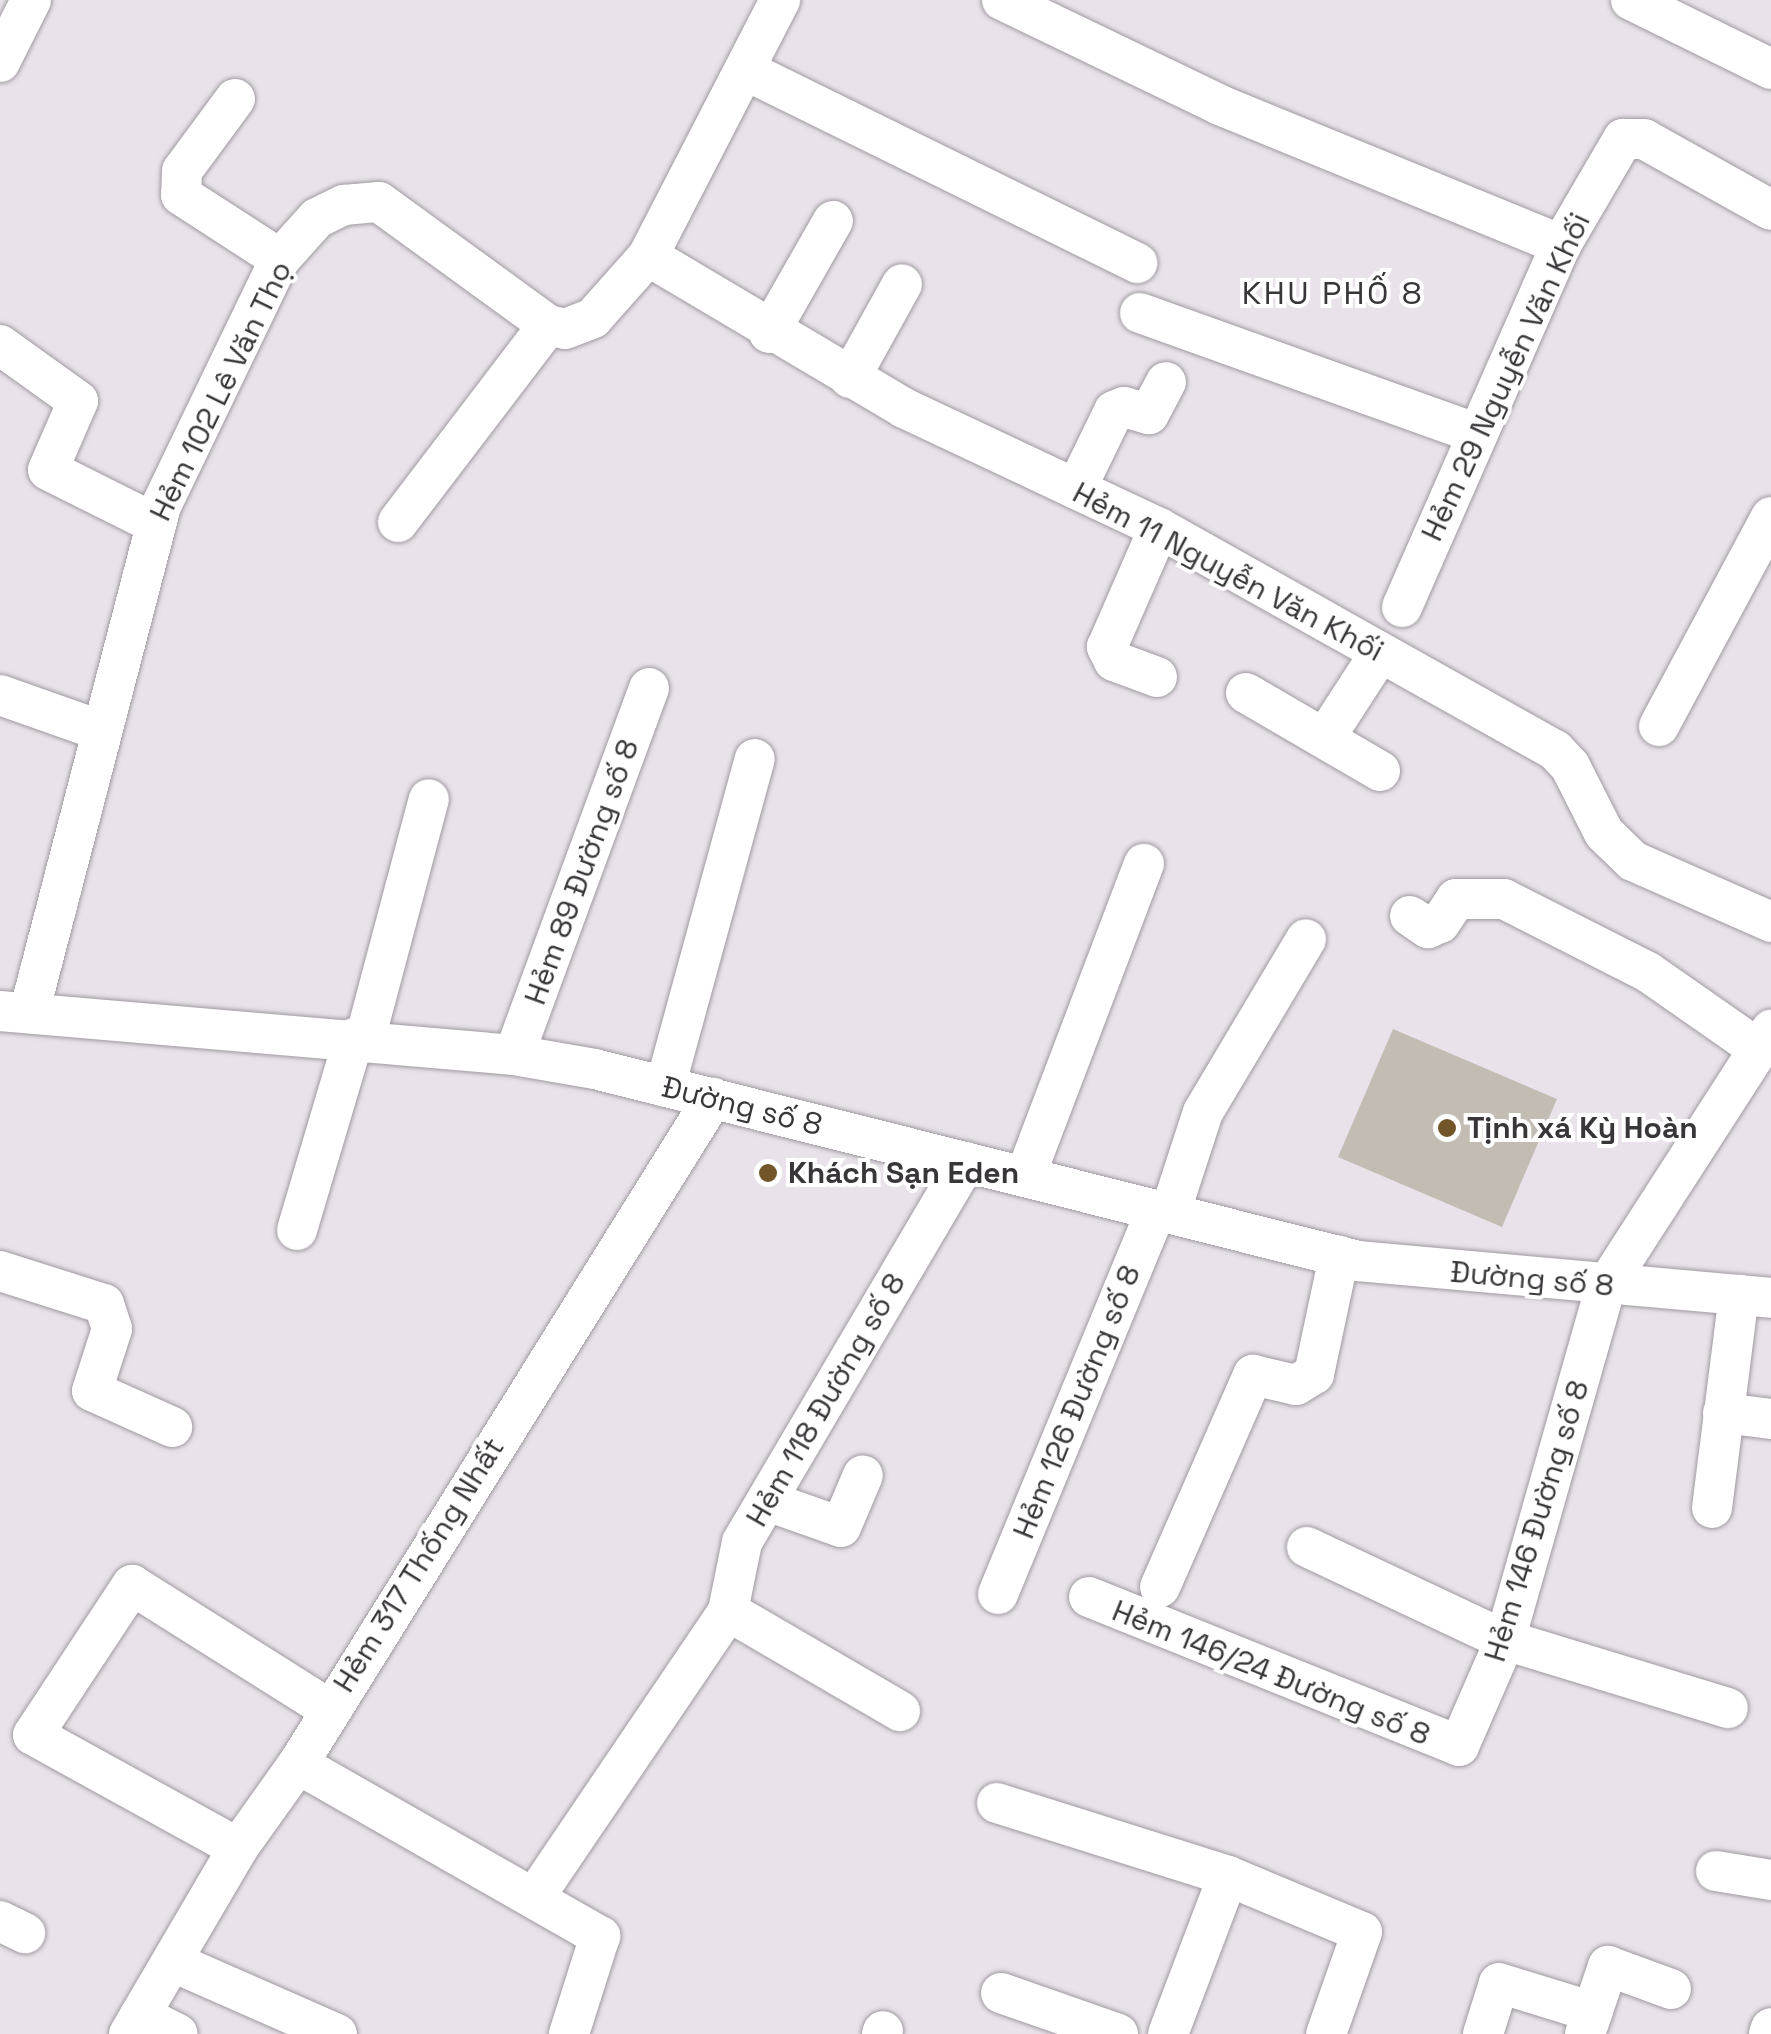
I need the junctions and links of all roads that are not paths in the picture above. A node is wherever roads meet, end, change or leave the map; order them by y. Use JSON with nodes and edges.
{"nodes":[{"id":1,"x":31,"y":0,"type":"edge"},
{"id":2,"x":780,"y":0,"type":"edge"},
{"id":3,"x":1002,"y":0,"type":"edge"},
{"id":4,"x":1630,"y":0,"type":"edge"},
{"id":5,"x":0,"y":62,"type":"edge"},
{"id":6,"x":1771,"y":69,"type":"edge"},
{"id":7,"x":746,"y":71,"type":"junction"},
{"id":8,"x":235,"y":99,"type":"dead end"},
{"id":9,"x":1771,"y":210,"type":"edge"},
{"id":10,"x":833,"y":221,"type":"dead end"},
{"id":11,"x":1561,"y":245,"type":"junction"},
{"id":12,"x":648,"y":256,"type":"junction"},
{"id":13,"x":280,"y":259,"type":"junction"},
{"id":14,"x":1136,"y":263,"type":"dead end"},
{"id":15,"x":902,"y":284,"type":"dead end"},
{"id":16,"x":1140,"y":313,"type":"dead end"},
{"id":17,"x":548,"y":326,"type":"junction"},
{"id":18,"x":769,"y":333,"type":"junction"},
{"id":19,"x":0,"y":345,"type":"edge"},
{"id":20,"x":850,"y":378,"type":"junction"},
{"id":21,"x":1166,"y":382,"type":"dead end"},
{"id":22,"x":1475,"y":433,"type":"junction"},
{"id":23,"x":1076,"y":488,"type":"junction"},
{"id":24,"x":1771,"y":516,"type":"edge"},
{"id":25,"x":398,"y":522,"type":"dead end"},
{"id":26,"x":156,"y":524,"type":"junction"},
{"id":27,"x":1159,"y":528,"type":"junction"},
{"id":28,"x":1402,"y":608,"type":"dead end"},
{"id":29,"x":1380,"y":653,"type":"junction"},
{"id":30,"x":1157,"y":677,"type":"dead end"},
{"id":31,"x":649,"y":688,"type":"dead end"},
{"id":32,"x":1246,"y":693,"type":"dead end"},
{"id":33,"x":0,"y":695,"type":"edge"},
{"id":34,"x":1658,"y":726,"type":"dead end"},
{"id":35,"x":100,"y":730,"type":"junction"},
{"id":36,"x":1326,"y":736,"type":"junction"},
{"id":37,"x":754,"y":759,"type":"dead end"},
{"id":38,"x":1380,"y":771,"type":"dead end"},
{"id":39,"x":428,"y":800,"type":"dead end"},
{"id":40,"x":1144,"y":864,"type":"dead end"},
{"id":41,"x":1410,"y":916,"type":"dead end"},
{"id":42,"x":1771,"y":922,"type":"edge"},
{"id":43,"x":1306,"y":939,"type":"dead end"},
{"id":44,"x":14,"y":1012,"type":"edge"},
{"id":45,"x":360,"y":1038,"type":"junction"},
{"id":46,"x":1764,"y":1040,"type":"edge"},
{"id":47,"x":514,"y":1055,"type":"junction"},
{"id":48,"x":665,"y":1087,"type":"junction"},
{"id":49,"x":714,"y":1098,"type":"junction"},
{"id":50,"x":966,"y":1162,"type":"junction"},
{"id":51,"x":1025,"y":1178,"type":"junction"},
{"id":52,"x":1163,"y":1212,"type":"junction"},
{"id":53,"x":297,"y":1230,"type":"dead end"},
{"id":54,"x":1339,"y":1256,"type":"junction"},
{"id":55,"x":0,"y":1271,"type":"edge"},
{"id":56,"x":1606,"y":1286,"type":"junction"},
{"id":57,"x":1755,"y":1297,"type":"edge"},
{"id":58,"x":1723,"y":1413,"type":"junction"},
{"id":59,"x":1771,"y":1419,"type":"edge"},
{"id":60,"x":172,"y":1427,"type":"dead end"},
{"id":61,"x":862,"y":1475,"type":"dead end"},
{"id":62,"x":766,"y":1501,"type":"junction"},
{"id":63,"x":1712,"y":1508,"type":"dead end"},
{"id":64,"x":1307,"y":1547,"type":"dead end"},
{"id":65,"x":1160,"y":1587,"type":"dead end"},
{"id":66,"x":998,"y":1594,"type":"dead end"},
{"id":67,"x":1088,"y":1597,"type":"dead end"},
{"id":68,"x":728,"y":1611,"type":"junction"},
{"id":69,"x":1505,"y":1640,"type":"junction"},
{"id":70,"x":1728,"y":1708,"type":"dead end"},
{"id":71,"x":329,"y":1709,"type":"junction"},
{"id":72,"x":900,"y":1711,"type":"dead end"},
{"id":73,"x":1454,"y":1748,"type":"joint"},
{"id":74,"x":298,"y":1764,"type":"junction"},
{"id":75,"x":998,"y":1803,"type":"dead end"},
{"id":76,"x":238,"y":1848,"type":"junction"},
{"id":77,"x":1716,"y":1872,"type":"dead end"},
{"id":78,"x":1228,"y":1876,"type":"junction"},
{"id":79,"x":1771,"y":1880,"type":"edge"},
{"id":80,"x":536,"y":1895,"type":"junction"},
{"id":81,"x":173,"y":1962,"type":"junction"},
{"id":82,"x":1672,"y":1990,"type":"dead end"},
{"id":83,"x":1001,"y":1992,"type":"dead end"},
{"id":84,"x":1589,"y":2023,"type":"edge"},
{"id":85,"x":135,"y":2025,"type":"edge"},
{"id":86,"x":178,"y":2034,"type":"edge"},
{"id":87,"x":337,"y":2034,"type":"edge"},
{"id":88,"x":568,"y":2034,"type":"edge"},
{"id":89,"x":1118,"y":2034,"type":"edge"},
{"id":90,"x":1168,"y":2034,"type":"edge"},
{"id":91,"x":1326,"y":2034,"type":"edge"},
{"id":92,"x":1483,"y":2034,"type":"edge"}],
"edges":[{"from":1,"to":5,"type":"street"},
{"from":2,"to":7,"type":"street"},
{"from":3,"to":11,"type":"street"},
{"from":4,"to":6,"type":"street"},
{"from":7,"to":12,"type":"street"},
{"from":7,"to":14,"type":"street"},
{"from":8,"to":13,"type":"street"},
{"from":9,"to":11,"type":"street","name":"Hẻm 29 Nguyễn Văn Khối"},
{"from":10,"to":18,"type":"street"},
{"from":11,"to":22,"type":"street","name":"Hẻm 29 Nguyễn Văn Khối"},
{"from":12,"to":17,"type":"street"},
{"from":12,"to":18,"type":"street","name":"Hẻm 11 Nguyễn Văn Khối"},
{"from":13,"to":17,"type":"street","name":"Hẻm 102 Lê Văn Thọ"},
{"from":13,"to":26,"type":"street","name":"Hẻm 102 Lê Văn Thọ"},
{"from":15,"to":20,"type":"street"},
{"from":16,"to":22,"type":"street"},
{"from":17,"to":25,"type":"street"},
{"from":18,"to":20,"type":"street","name":"Hẻm 11 Nguyễn Văn Khối"},
{"from":19,"to":26,"type":"street"},
{"from":20,"to":23,"type":"street","name":"Hẻm 11 Nguyễn Văn Khối"},
{"from":21,"to":23,"type":"street"},
{"from":22,"to":28,"type":"street","name":"Hẻm 29 Nguyễn Văn Khối"},
{"from":23,"to":27,"type":"street","name":"Hẻm 11 Nguyễn Văn Khối"},
{"from":24,"to":34,"type":"street"},
{"from":26,"to":35,"type":"street","name":"Hẻm 102 Lê Văn Thọ"},
{"from":27,"to":29,"type":"street","name":"Hẻm 11 Nguyễn Văn Khối"},
{"from":27,"to":30,"type":"street"},
{"from":29,"to":36,"type":"street"},
{"from":29,"to":42,"type":"street","name":"Hẻm 11 Nguyễn Văn Khối"},
{"from":31,"to":47,"type":"street","name":"Hẻm 89 Đường số 8"},
{"from":32,"to":36,"type":"street"},
{"from":33,"to":35,"type":"street"},
{"from":35,"to":44,"type":"street","name":"Hẻm 102 Lê Văn Thọ"},
{"from":36,"to":38,"type":"street"},
{"from":37,"to":48,"type":"street"},
{"from":39,"to":45,"type":"street"},
{"from":40,"to":51,"type":"street"},
{"from":41,"to":46,"type":"street"},
{"from":43,"to":52,"type":"street","name":"Hẻm 126 Đường số 8"},
{"from":44,"to":45,"type":"street","name":"Đường số 8"},
{"from":45,"to":47,"type":"street","name":"Đường số 8"},
{"from":45,"to":53,"type":"street"},
{"from":46,"to":56,"type":"street","name":"Hẻm 146 Đường số 8"},
{"from":47,"to":48,"type":"street","name":"Đường số 8"},
{"from":48,"to":49,"type":"street","name":"Đường số 8"},
{"from":49,"to":50,"type":"street","name":"Đường số 8"},
{"from":49,"to":71,"type":"street","name":"Hẻm 317 Thống Nhất"},
{"from":50,"to":51,"type":"street","name":"Đường số 8"},
{"from":50,"to":62,"type":"street","name":"Hẻm 118 Đường số 8"},
{"from":51,"to":52,"type":"street","name":"Đường số 8"},
{"from":52,"to":54,"type":"street","name":"Đường số 8"},
{"from":52,"to":66,"type":"street","name":"Hẻm 126 Đường số 8"},
{"from":54,"to":56,"type":"street","name":"Đường số 8"},
{"from":54,"to":65,"type":"street"},
{"from":55,"to":60,"type":"street"},
{"from":56,"to":57,"type":"street","name":"Đường số 8"},
{"from":56,"to":69,"type":"street","name":"Hẻm 146 Đường số 8"},
{"from":57,"to":58,"type":"street"},
{"from":58,"to":59,"type":"street"},
{"from":58,"to":63,"type":"street"},
{"from":61,"to":62,"type":"street"},
{"from":62,"to":68,"type":"street","name":"Hẻm 118 Đường số 8"},
{"from":64,"to":69,"type":"street"},
{"from":67,"to":73,"type":"street","name":"Hẻm 146/24 Đường số 8"},
{"from":68,"to":72,"type":"street"},
{"from":68,"to":80,"type":"street","name":"Hẻm 118 Đường số 8"},
{"from":69,"to":70,"type":"street"},
{"from":69,"to":73,"type":"street","name":"Hẻm 146 Đường số 8"},
{"from":71,"to":74,"type":"street","name":"Hẻm 317 Thống Nhất"},
{"from":71,"to":76,"type":"street"},
{"from":74,"to":76,"type":"street","name":"Hẻm 317 Thống Nhất"},
{"from":74,"to":80,"type":"street"},
{"from":75,"to":78,"type":"street"},
{"from":76,"to":81,"type":"street","name":"Hẻm 317 Thống Nhất"},
{"from":77,"to":79,"type":"street"},
{"from":78,"to":90,"type":"street"},
{"from":78,"to":91,"type":"street"},
{"from":80,"to":88,"type":"street"},
{"from":81,"to":85,"type":"street","name":"Hẻm 317 Thống Nhất"},
{"from":81,"to":87,"type":"street"},
{"from":82,"to":84,"type":"street"},
{"from":83,"to":89,"type":"street"},
{"from":84,"to":92,"type":"street"},
{"from":85,"to":86,"type":"street"}]}
